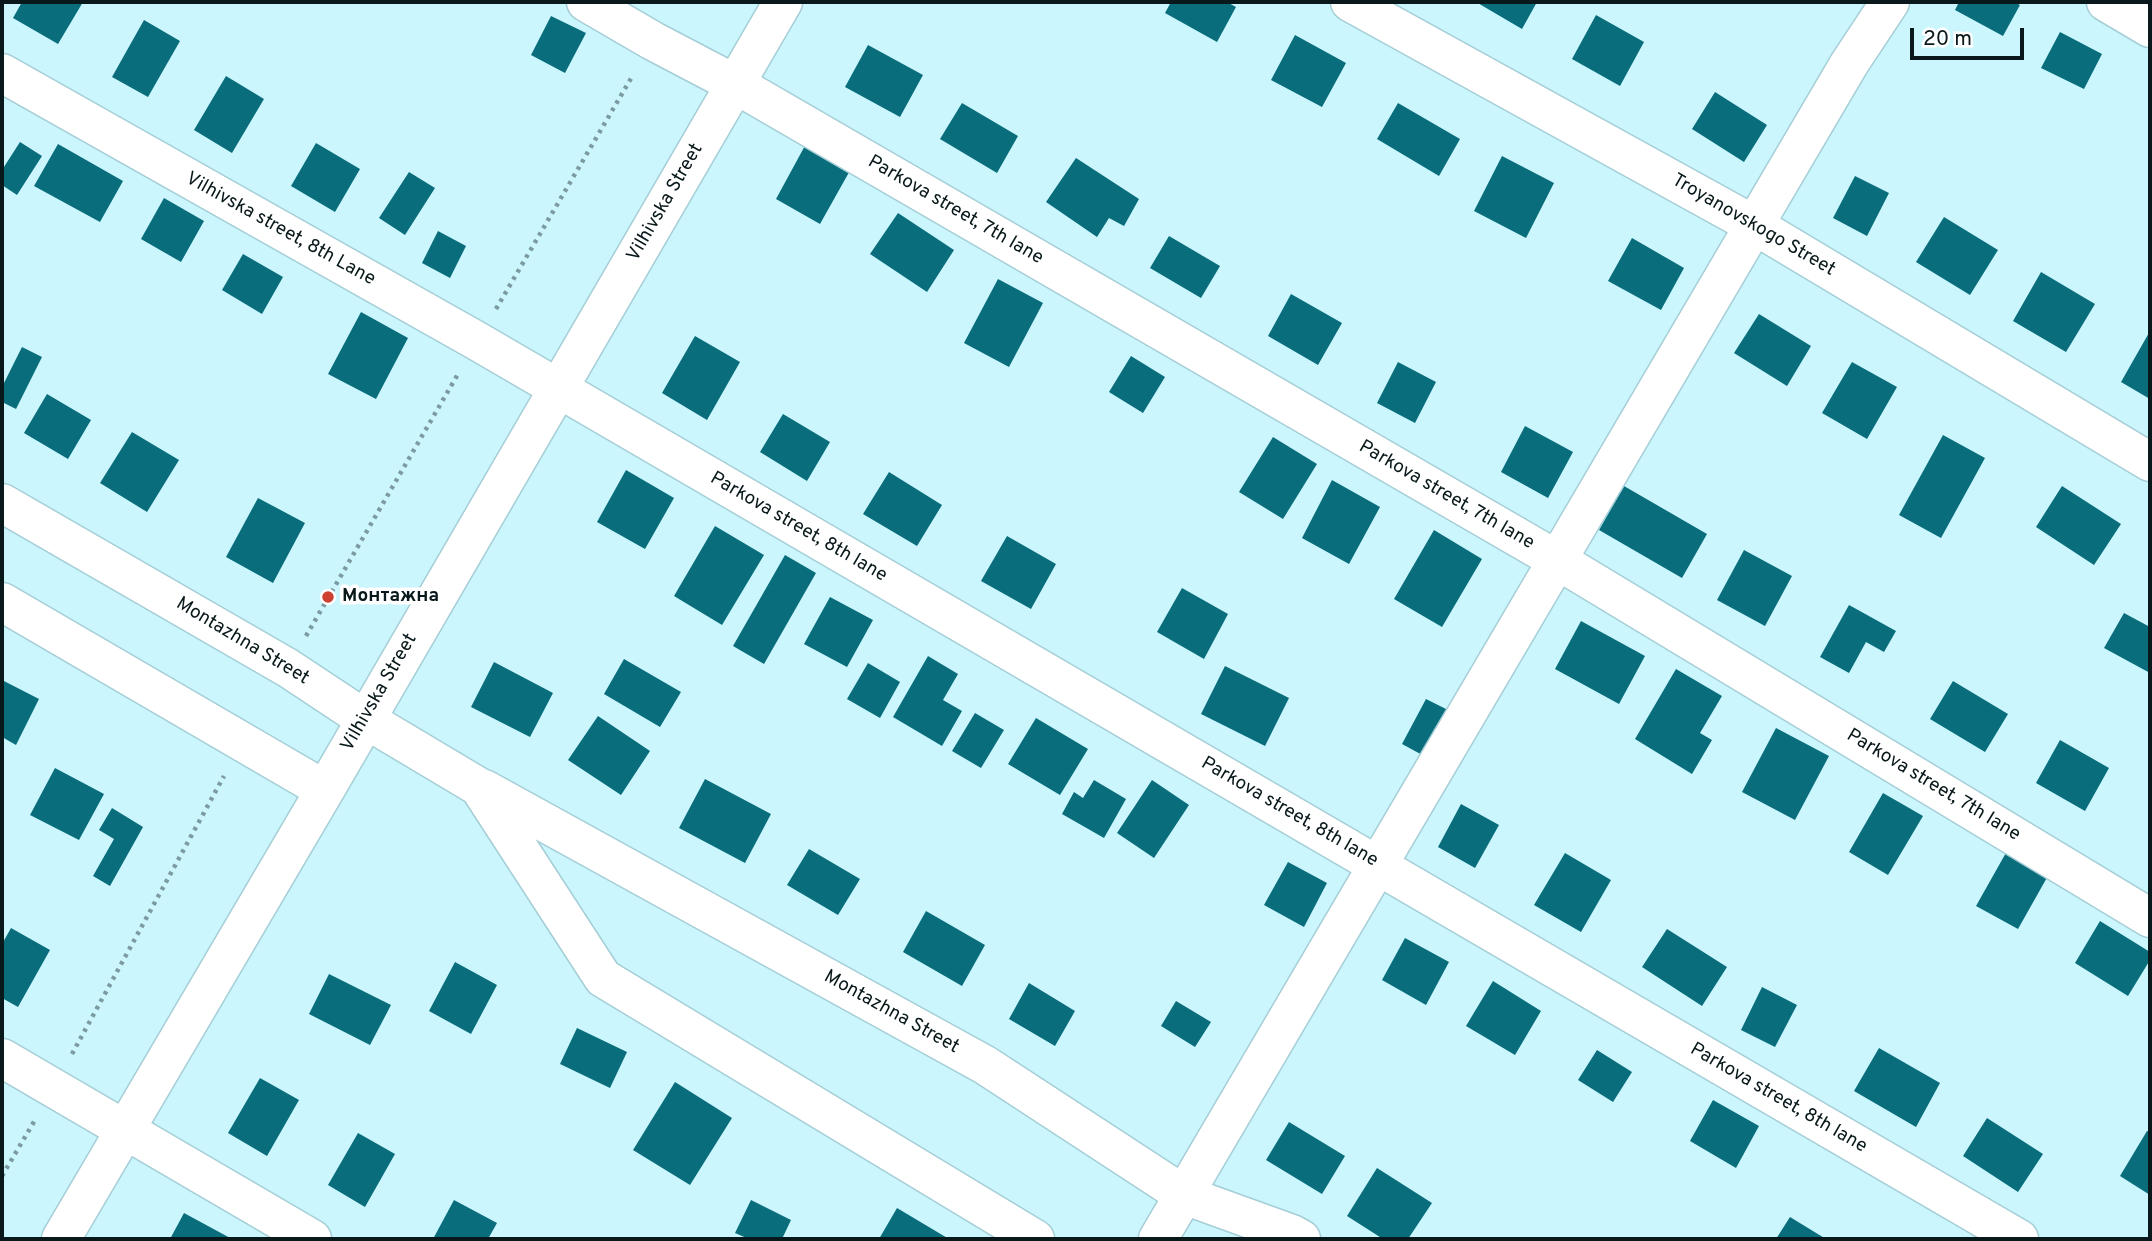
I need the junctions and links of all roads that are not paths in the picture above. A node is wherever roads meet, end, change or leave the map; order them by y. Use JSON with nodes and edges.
{"nodes":[{"id":1,"x":586,"y":2,"type":"edge"},
{"id":2,"x":783,"y":2,"type":"edge"},
{"id":3,"x":1350,"y":2,"type":"edge"},
{"id":4,"x":1890,"y":2,"type":"edge"},
{"id":5,"x":2106,"y":2,"type":"edge"},
{"id":6,"x":2150,"y":28,"type":"edge"},
{"id":7,"x":2,"y":73,"type":"edge"},
{"id":8,"x":736,"y":84,"type":"junction"},
{"id":9,"x":1754,"y":225,"type":"junction"},
{"id":10,"x":558,"y":389,"type":"junction"},
{"id":11,"x":2150,"y":462,"type":"edge"},
{"id":12,"x":2,"y":503,"type":"edge"},
{"id":13,"x":1557,"y":560,"type":"junction"},
{"id":14,"x":2,"y":602,"type":"edge"},
{"id":15,"x":365,"y":719,"type":"junction"},
{"id":16,"x":479,"y":787,"type":"junction"},
{"id":17,"x":326,"y":790,"type":"junction"},
{"id":18,"x":1378,"y":865,"type":"junction"},
{"id":19,"x":2150,"y":918,"type":"edge"},
{"id":20,"x":2,"y":1058,"type":"edge"},
{"id":21,"x":126,"y":1129,"type":"junction"},
{"id":22,"x":1184,"y":1195,"type":"junction"},
{"id":23,"x":61,"y":1239,"type":"edge"},
{"id":24,"x":312,"y":1239,"type":"edge"},
{"id":25,"x":1034,"y":1239,"type":"edge"},
{"id":26,"x":1158,"y":1239,"type":"edge"},
{"id":27,"x":1301,"y":1239,"type":"edge"},
{"id":28,"x":2019,"y":1239,"type":"edge"}],
"edges":[{"from":1,"to":8,"type":"street","name":"Parkova street, 7th lane"},
{"from":2,"to":8,"type":"street","name":"Vilhivska Street"},
{"from":3,"to":9,"type":"street","name":"Troyanovskogo Street"},
{"from":4,"to":9,"type":"street"},
{"from":5,"to":6,"type":"street"},
{"from":7,"to":10,"type":"street","name":"Vilhivska street, 8th Lane"},
{"from":8,"to":10,"type":"street","name":"Vilhivska Street"},
{"from":8,"to":13,"type":"street","name":"Parkova street, 7th lane"},
{"from":9,"to":11,"type":"street","name":"Troyanovskogo Street"},
{"from":9,"to":13,"type":"street"},
{"from":10,"to":15,"type":"street","name":"Vilhivska Street"},
{"from":10,"to":18,"type":"street","name":"Parkova street, 8th lane"},
{"from":12,"to":15,"type":"street","name":"Montazhna Street"},
{"from":13,"to":18,"type":"street"},
{"from":13,"to":19,"type":"street","name":"Parkova street, 7th lane"},
{"from":14,"to":17,"type":"street"},
{"from":15,"to":16,"type":"street","name":"Montazhna Street"},
{"from":15,"to":17,"type":"street","name":"Vilhivska Street"},
{"from":16,"to":22,"type":"street","name":"Montazhna Street"},
{"from":16,"to":25,"type":"street","name":"Montazhna Street"},
{"from":17,"to":21,"type":"street","name":"Vilhivska Street"},
{"from":18,"to":22,"type":"street"},
{"from":18,"to":28,"type":"street","name":"Parkova street, 8th lane"},
{"from":20,"to":21,"type":"street"},
{"from":21,"to":23,"type":"street","name":"Vilhivska Street"},
{"from":21,"to":24,"type":"street"},
{"from":22,"to":26,"type":"street"},
{"from":22,"to":27,"type":"street","name":"Montazhna Street"}]}
